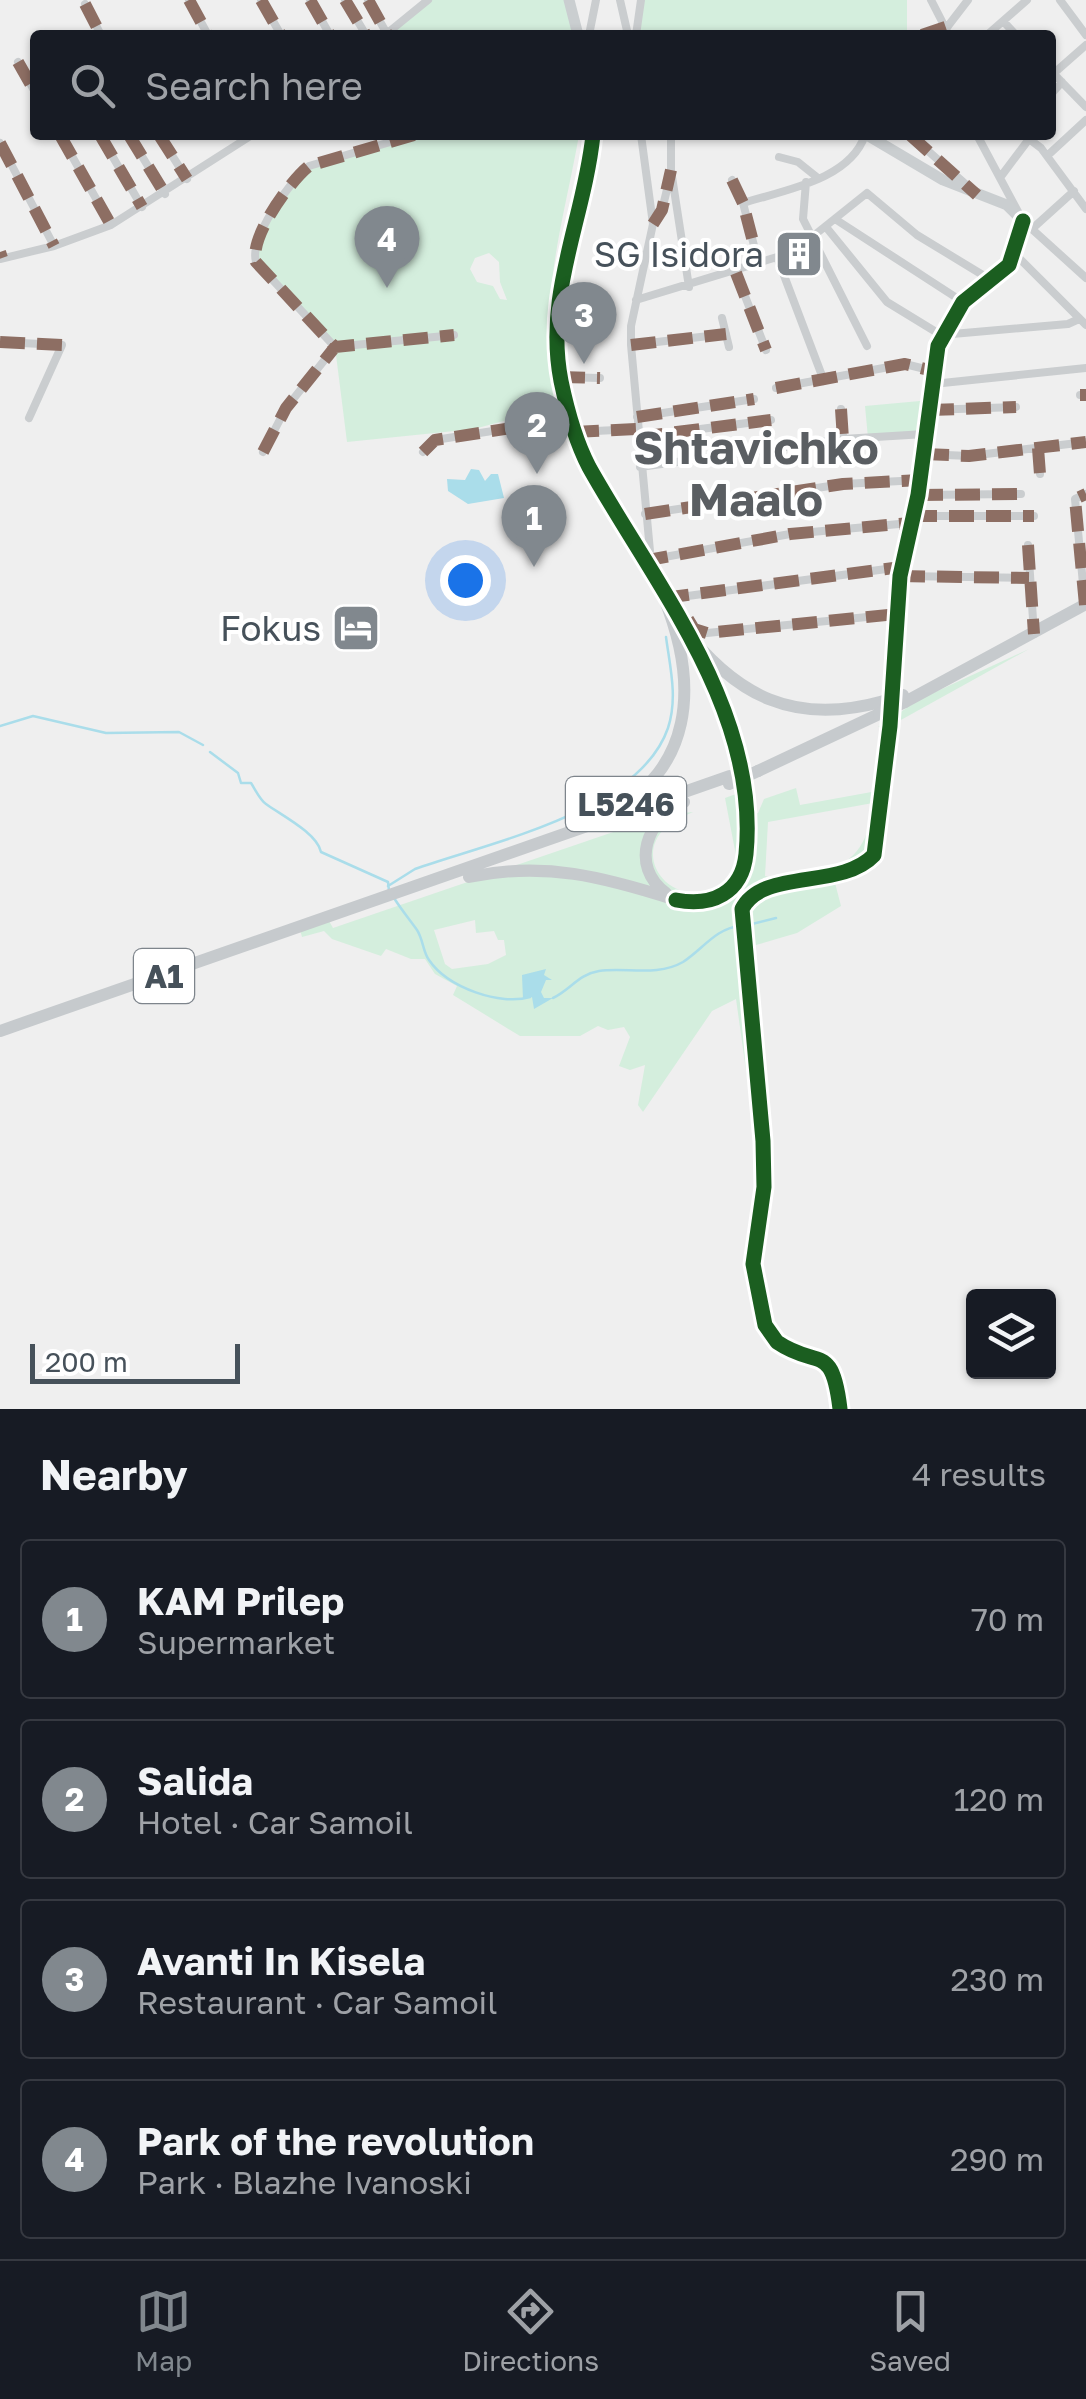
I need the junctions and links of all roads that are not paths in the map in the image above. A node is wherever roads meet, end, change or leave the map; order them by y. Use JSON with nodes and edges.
{"nodes":[{"id":1,"x":189,"y":0,"type":"edge"},
{"id":2,"x":261,"y":0,"type":"edge"},
{"id":3,"x":310,"y":0,"type":"edge"},
{"id":4,"x":346,"y":0,"type":"edge"},
{"id":5,"x":368,"y":0,"type":"edge"},
{"id":6,"x":428,"y":0,"type":"edge"},
{"id":7,"x":569,"y":0,"type":"edge"},
{"id":8,"x":596,"y":0,"type":"edge"},
{"id":9,"x":620,"y":0,"type":"edge"},
{"id":10,"x":641,"y":0,"type":"edge"},
{"id":11,"x":931,"y":0,"type":"edge"},
{"id":12,"x":968,"y":0,"type":"edge"},
{"id":13,"x":1010,"y":0,"type":"edge"},
{"id":14,"x":1027,"y":0,"type":"edge"},
{"id":15,"x":1060,"y":0,"type":"edge"},
{"id":16,"x":85,"y":4,"type":"dead end"},
{"id":17,"x":1016,"y":10,"type":"junction"},
{"id":18,"x":1003,"y":21,"type":"junction"},
{"id":19,"x":99,"y":30,"type":"edge"},
{"id":20,"x":205,"y":30,"type":"edge"},
{"id":21,"x":278,"y":30,"type":"edge"},
{"id":22,"x":327,"y":30,"type":"edge"},
{"id":23,"x":363,"y":30,"type":"edge"},
{"id":24,"x":384,"y":30,"type":"edge"},
{"id":25,"x":391,"y":30,"type":"edge"},
{"id":26,"x":577,"y":30,"type":"edge"},
{"id":27,"x":590,"y":30,"type":"edge"},
{"id":28,"x":630,"y":30,"type":"edge"},
{"id":29,"x":633,"y":30,"type":"edge"},
{"id":30,"x":947,"y":30,"type":"edge"},
{"id":31,"x":949,"y":30,"type":"edge"},
{"id":32,"x":993,"y":30,"type":"edge"},
{"id":33,"x":1011,"y":30,"type":"edge"},
{"id":34,"x":1086,"y":35,"type":"edge"},
{"id":35,"x":1086,"y":45,"type":"edge"},
{"id":36,"x":18,"y":62,"type":"dead end"},
{"id":37,"x":1056,"y":69,"type":"edge"},
{"id":38,"x":1056,"y":76,"type":"edge"},
{"id":39,"x":1062,"y":82,"type":"junction"},
{"id":40,"x":30,"y":83,"type":"edge"},
{"id":41,"x":1056,"y":89,"type":"edge"},
{"id":42,"x":1086,"y":106,"type":"edge"},
{"id":43,"x":1086,"y":120,"type":"edge"},
{"id":44,"x":63,"y":140,"type":"edge"},
{"id":45,"x":103,"y":140,"type":"edge"},
{"id":46,"x":132,"y":140,"type":"edge"},
{"id":47,"x":162,"y":140,"type":"edge"},
{"id":48,"x":244,"y":140,"type":"edge"},
{"id":49,"x":397,"y":140,"type":"edge"},
{"id":50,"x":592,"y":140,"type":"edge"},
{"id":51,"x":643,"y":140,"type":"edge"},
{"id":52,"x":671,"y":140,"type":"edge"},
{"id":53,"x":863,"y":140,"type":"edge"},
{"id":54,"x":875,"y":140,"type":"edge"},
{"id":55,"x":916,"y":140,"type":"edge"},
{"id":56,"x":980,"y":140,"type":"edge"},
{"id":57,"x":1026,"y":140,"type":"edge"},
{"id":58,"x":1033,"y":140,"type":"edge"},
{"id":59,"x":0,"y":143,"type":"edge"},
{"id":60,"x":1047,"y":156,"type":"junction"},
{"id":61,"x":779,"y":158,"type":"dead end"},
{"id":62,"x":671,"y":170,"type":"junction"},
{"id":63,"x":1002,"y":175,"type":"junction"},
{"id":64,"x":818,"y":178,"type":"junction"},
{"id":65,"x":186,"y":179,"type":"junction"},
{"id":66,"x":732,"y":180,"type":"dead end"},
{"id":67,"x":806,"y":182,"type":"junction"},
{"id":68,"x":1074,"y":191,"type":"junction"},
{"id":69,"x":164,"y":194,"type":"junction"},
{"id":70,"x":977,"y":195,"type":"junction"},
{"id":71,"x":743,"y":203,"type":"junction"},
{"id":72,"x":142,"y":207,"type":"junction"},
{"id":73,"x":1086,"y":209,"type":"edge"},
{"id":74,"x":835,"y":219,"type":"junction"},
{"id":75,"x":652,"y":224,"type":"junction"},
{"id":76,"x":1028,"y":224,"type":"junction"},
{"id":77,"x":112,"y":225,"type":"junction"},
{"id":78,"x":826,"y":227,"type":"junction"},
{"id":79,"x":812,"y":238,"type":"junction"},
{"id":80,"x":54,"y":246,"type":"junction"},
{"id":81,"x":1015,"y":254,"type":"junction"},
{"id":82,"x":1,"y":256,"type":"edge"},
{"id":83,"x":778,"y":257,"type":"junction"},
{"id":84,"x":758,"y":265,"type":"junction"},
{"id":85,"x":736,"y":273,"type":"junction"},
{"id":86,"x":1086,"y":278,"type":"edge"},
{"id":87,"x":992,"y":280,"type":"junction"},
{"id":88,"x":690,"y":287,"type":"junction"},
{"id":89,"x":636,"y":300,"type":"junction"},
{"id":90,"x":963,"y":302,"type":"junction"},
{"id":91,"x":722,"y":318,"type":"dead end"},
{"id":92,"x":1083,"y":322,"type":"edge"},
{"id":93,"x":454,"y":334,"type":"dead end"},
{"id":94,"x":726,"y":334,"type":"junction"},
{"id":95,"x":942,"y":336,"type":"junction"},
{"id":96,"x":0,"y":342,"type":"edge"},
{"id":97,"x":631,"y":345,"type":"junction"},
{"id":98,"x":867,"y":346,"type":"dead end"},
{"id":99,"x":335,"y":347,"type":"junction"},
{"id":100,"x":729,"y":347,"type":"dead end"},
{"id":101,"x":766,"y":350,"type":"dead end"},
{"id":102,"x":1086,"y":368,"type":"edge"},
{"id":103,"x":560,"y":377,"type":"junction"},
{"id":104,"x":600,"y":378,"type":"dead end"},
{"id":105,"x":933,"y":378,"type":"junction"},
{"id":106,"x":824,"y":381,"type":"junction"},
{"id":107,"x":776,"y":388,"type":"dead end"},
{"id":108,"x":754,"y":399,"type":"dead end"},
{"id":109,"x":1016,"y":407,"type":"dead end"},
{"id":110,"x":841,"y":409,"type":"dead end"},
{"id":111,"x":930,"y":410,"type":"junction"},
{"id":112,"x":637,"y":417,"type":"junction"},
{"id":113,"x":30,"y":418,"type":"dead end"},
{"id":114,"x":569,"y":419,"type":"junction"},
{"id":115,"x":772,"y":420,"type":"dead end"},
{"id":116,"x":574,"y":432,"type":"junction"},
{"id":117,"x":638,"y":433,"type":"junction"},
{"id":118,"x":926,"y":434,"type":"junction"},
{"id":119,"x":843,"y":439,"type":"junction"},
{"id":120,"x":1086,"y":442,"type":"edge"},
{"id":121,"x":1038,"y":448,"type":"junction"},
{"id":122,"x":263,"y":452,"type":"dead end"},
{"id":123,"x":423,"y":452,"type":"dead end"},
{"id":124,"x":924,"y":454,"type":"junction"},
{"id":125,"x":640,"y":467,"type":"junction"},
{"id":126,"x":1040,"y":474,"type":"dead end"},
{"id":127,"x":920,"y":480,"type":"junction"},
{"id":128,"x":1021,"y":494,"type":"dead end"},
{"id":129,"x":1086,"y":494,"type":"edge"},
{"id":130,"x":918,"y":495,"type":"junction"},
{"id":131,"x":645,"y":514,"type":"junction"},
{"id":132,"x":1034,"y":516,"type":"dead end"},
{"id":133,"x":911,"y":519,"type":"junction"},
{"id":134,"x":647,"y":524,"type":"junction"},
{"id":135,"x":626,"y":532,"type":"junction"},
{"id":136,"x":1028,"y":545,"type":"dead end"},
{"id":137,"x":643,"y":561,"type":"junction"},
{"id":138,"x":901,"y":571,"type":"junction"},
{"id":139,"x":1030,"y":578,"type":"junction"},
{"id":140,"x":669,"y":598,"type":"junction"},
{"id":141,"x":1086,"y":604,"type":"edge"},
{"id":142,"x":897,"y":614,"type":"junction"},
{"id":143,"x":682,"y":626,"type":"junction"},
{"id":144,"x":1034,"y":634,"type":"junction"},
{"id":145,"x":893,"y":701,"type":"junction"},
{"id":146,"x":730,"y":780,"type":"junction"},
{"id":147,"x":415,"y":891,"type":"junction"},
{"id":148,"x":676,"y":900,"type":"junction"},
{"id":149,"x":328,"y":919,"type":"joint"},
{"id":150,"x":0,"y":1032,"type":"edge"},
{"id":151,"x":840,"y":1409,"type":"edge"}],
"edges":[{"from":1,"to":20,"type":"street"},
{"from":2,"to":21,"type":"street"},
{"from":3,"to":22,"type":"street"},
{"from":4,"to":23,"type":"street"},
{"from":5,"to":24,"type":"street"},
{"from":6,"to":25,"type":"street"},
{"from":7,"to":26,"type":"street"},
{"from":8,"to":27,"type":"street"},
{"from":9,"to":28,"type":"street"},
{"from":10,"to":29,"type":"street"},
{"from":11,"to":30,"type":"street"},
{"from":12,"to":31,"type":"street"},
{"from":13,"to":17,"type":"street"},
{"from":14,"to":17,"type":"street"},
{"from":15,"to":34,"type":"street"},
{"from":16,"to":19,"type":"street"},
{"from":17,"to":18,"type":"street"},
{"from":18,"to":32,"type":"street"},
{"from":18,"to":33,"type":"street"},
{"from":35,"to":37,"type":"street"},
{"from":36,"to":40,"type":"street"},
{"from":38,"to":39,"type":"street"},
{"from":39,"to":41,"type":"street"},
{"from":39,"to":42,"type":"street"},
{"from":43,"to":60,"type":"street"},
{"from":44,"to":77,"type":"street"},
{"from":45,"to":72,"type":"street"},
{"from":46,"to":69,"type":"street"},
{"from":47,"to":65,"type":"street"},
{"from":48,"to":65,"type":"street"},
{"from":49,"to":99,"type":"street"},
{"from":50,"to":103,"type":"street","number":"L5246"},
{"from":51,"to":75,"type":"street"},
{"from":52,"to":62,"type":"street"},
{"from":53,"to":64,"type":"street"},
{"from":54,"to":70,"type":"street"},
{"from":55,"to":70,"type":"street"},
{"from":56,"to":63,"type":"street"},
{"from":57,"to":63,"type":"street"},
{"from":58,"to":60,"type":"street"},
{"from":59,"to":80,"type":"street"},
{"from":60,"to":68,"type":"street"},
{"from":61,"to":64,"type":"street"},
{"from":62,"to":75,"type":"street"},
{"from":62,"to":88,"type":"street"},
{"from":63,"to":76,"type":"street"},
{"from":64,"to":67,"type":"street"},
{"from":65,"to":69,"type":"street"},
{"from":66,"to":71,"type":"street"},
{"from":67,"to":71,"type":"street"},
{"from":67,"to":79,"type":"street"},
{"from":68,"to":73,"type":"street"},
{"from":68,"to":76,"type":"street"},
{"from":69,"to":72,"type":"street"},
{"from":70,"to":76,"type":"street"},
{"from":71,"to":84,"type":"street"},
{"from":72,"to":77,"type":"street"},
{"from":74,"to":78,"type":"street"},
{"from":74,"to":87,"type":"street"},
{"from":74,"to":90,"type":"street"},
{"from":75,"to":89,"type":"street"},
{"from":76,"to":81,"type":"street"},
{"from":76,"to":86,"type":"street"},
{"from":77,"to":80,"type":"street"},
{"from":78,"to":79,"type":"street"},
{"from":78,"to":95,"type":"street"},
{"from":79,"to":83,"type":"street"},
{"from":79,"to":98,"type":"street"},
{"from":80,"to":82,"type":"street"},
{"from":81,"to":87,"type":"street"},
{"from":81,"to":92,"type":"street"},
{"from":83,"to":84,"type":"street"},
{"from":83,"to":106,"type":"street"},
{"from":84,"to":85,"type":"street"},
{"from":85,"to":88,"type":"street"},
{"from":85,"to":101,"type":"street"},
{"from":87,"to":90,"type":"street"},
{"from":88,"to":89,"type":"street"},
{"from":89,"to":97,"type":"street"},
{"from":90,"to":95,"type":"street"},
{"from":91,"to":94,"type":"street"},
{"from":92,"to":95,"type":"street"},
{"from":93,"to":99,"type":"street"},
{"from":94,"to":97,"type":"street"},
{"from":94,"to":100,"type":"street"},
{"from":95,"to":105,"type":"street"},
{"from":96,"to":113,"type":"street"},
{"from":97,"to":112,"type":"street"},
{"from":99,"to":122,"type":"street"},
{"from":102,"to":105,"type":"street"},
{"from":103,"to":104,"type":"street"},
{"from":103,"to":114,"type":"street","number":"L5246"},
{"from":105,"to":106,"type":"street"},
{"from":105,"to":111,"type":"street"},
{"from":106,"to":107,"type":"street"},
{"from":108,"to":112,"type":"street"},
{"from":109,"to":111,"type":"street"},
{"from":110,"to":119,"type":"street"},
{"from":111,"to":118,"type":"street"},
{"from":112,"to":117,"type":"street"},
{"from":114,"to":116,"type":"street","number":"L5246"},
{"from":114,"to":123,"type":"street"},
{"from":115,"to":117,"type":"street"},
{"from":116,"to":117,"type":"street"},
{"from":116,"to":135,"type":"street","number":"L5246"},
{"from":117,"to":125,"type":"street"},
{"from":118,"to":119,"type":"street"},
{"from":118,"to":124,"type":"street"},
{"from":119,"to":125,"type":"street"},
{"from":120,"to":121,"type":"street"},
{"from":121,"to":124,"type":"street"},
{"from":121,"to":126,"type":"street"},
{"from":124,"to":127,"type":"street"},
{"from":125,"to":131,"type":"street"},
{"from":127,"to":130,"type":"street"},
{"from":127,"to":131,"type":"street"},
{"from":128,"to":130,"type":"street"},
{"from":129,"to":141,"type":"street"},
{"from":130,"to":133,"type":"street"},
{"from":131,"to":134,"type":"street"},
{"from":132,"to":133,"type":"street"},
{"from":133,"to":137,"type":"street"},
{"from":133,"to":138,"type":"street"},
{"from":134,"to":135,"type":"street"},
{"from":134,"to":137,"type":"street"},
{"from":135,"to":137,"type":"street","number":"L5246"},
{"from":136,"to":139,"type":"street"},
{"from":137,"to":140,"type":"street","number":"L5246"},
{"from":138,"to":139,"type":"street"},
{"from":138,"to":140,"type":"street"},
{"from":138,"to":142,"type":"street"},
{"from":139,"to":144,"type":"street"},
{"from":140,"to":142,"type":"street"},
{"from":140,"to":143,"type":"street","number":"L5246"},
{"from":140,"to":147,"type":"main road","number":"L5246"},
{"from":141,"to":144,"type":"main road"},
{"from":142,"to":145,"type":"street"},
{"from":143,"to":145,"type":"main road","number":"L5246"},
{"from":143,"to":148,"type":"street","number":"L5246"},
{"from":144,"to":145,"type":"main road"},
{"from":145,"to":146,"type":"main road","bridge":true},
{"from":145,"to":151,"type":"street"},
{"from":146,"to":147,"type":"main road"},
{"from":146,"to":148,"type":"main road","number":"L5246"},
{"from":147,"to":148,"type":"main road","number":"L5246"},
{"from":147,"to":149,"type":"main road","number":"L5246"},
{"from":149,"to":150,"type":"main road","number":"A1"}]}
